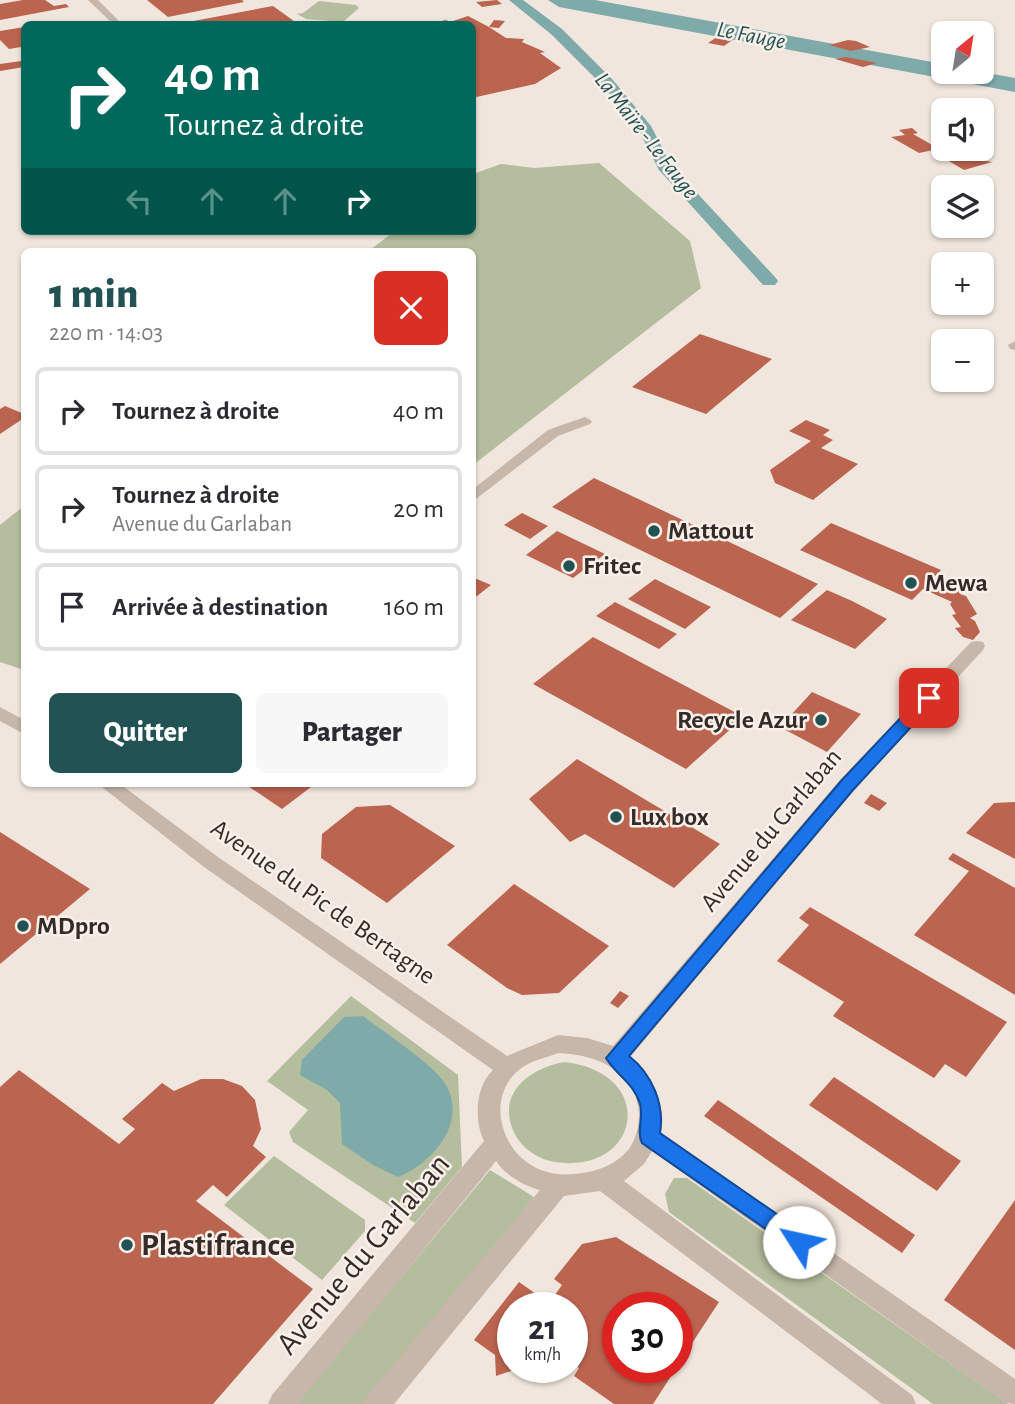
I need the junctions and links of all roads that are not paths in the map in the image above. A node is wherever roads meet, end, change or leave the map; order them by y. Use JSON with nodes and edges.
{"nodes":[{"id":1,"x":93,"y":0,"type":"edge"},
{"id":2,"x":115,"y":21,"type":"edge"},
{"id":3,"x":585,"y":421,"type":"dead end"},
{"id":4,"x":476,"y":495,"type":"edge"},
{"id":5,"x":977,"y":646,"type":"dead end"},
{"id":6,"x":0,"y":713,"type":"edge"},
{"id":7,"x":21,"y":726,"type":"edge"},
{"id":8,"x":112,"y":787,"type":"edge"},
{"id":9,"x":616,"y":1058,"type":"junction"},
{"id":10,"x":506,"y":1067,"type":"junction"},
{"id":11,"x":649,"y":1137,"type":"junction"},
{"id":12,"x":495,"y":1144,"type":"junction"},
{"id":13,"x":604,"y":1180,"type":"junction"},
{"id":14,"x":559,"y":1185,"type":"junction"},
{"id":15,"x":1015,"y":1394,"type":"edge"},
{"id":16,"x":281,"y":1404,"type":"edge"},
{"id":17,"x":377,"y":1404,"type":"edge"},
{"id":18,"x":903,"y":1404,"type":"edge"}],
"edges":[{"from":1,"to":2,"type":"street"},
{"from":3,"to":4,"type":"street"},
{"from":5,"to":9,"type":"street","name":"Avenue du Garlaban"},
{"from":6,"to":7,"type":"street"},
{"from":8,"to":10,"type":"street","name":"Avenue du Pic de Bertagne"},
{"from":9,"to":10,"type":"street"},
{"from":9,"to":11,"type":"street"},
{"from":10,"to":12,"type":"street"},
{"from":11,"to":13,"type":"street"},
{"from":11,"to":15,"type":"street"},
{"from":12,"to":14,"type":"street"},
{"from":12,"to":16,"type":"street","name":"Avenue du Garlaban"},
{"from":13,"to":14,"type":"street"},
{"from":13,"to":18,"type":"street"},
{"from":14,"to":17,"type":"street"}]}
